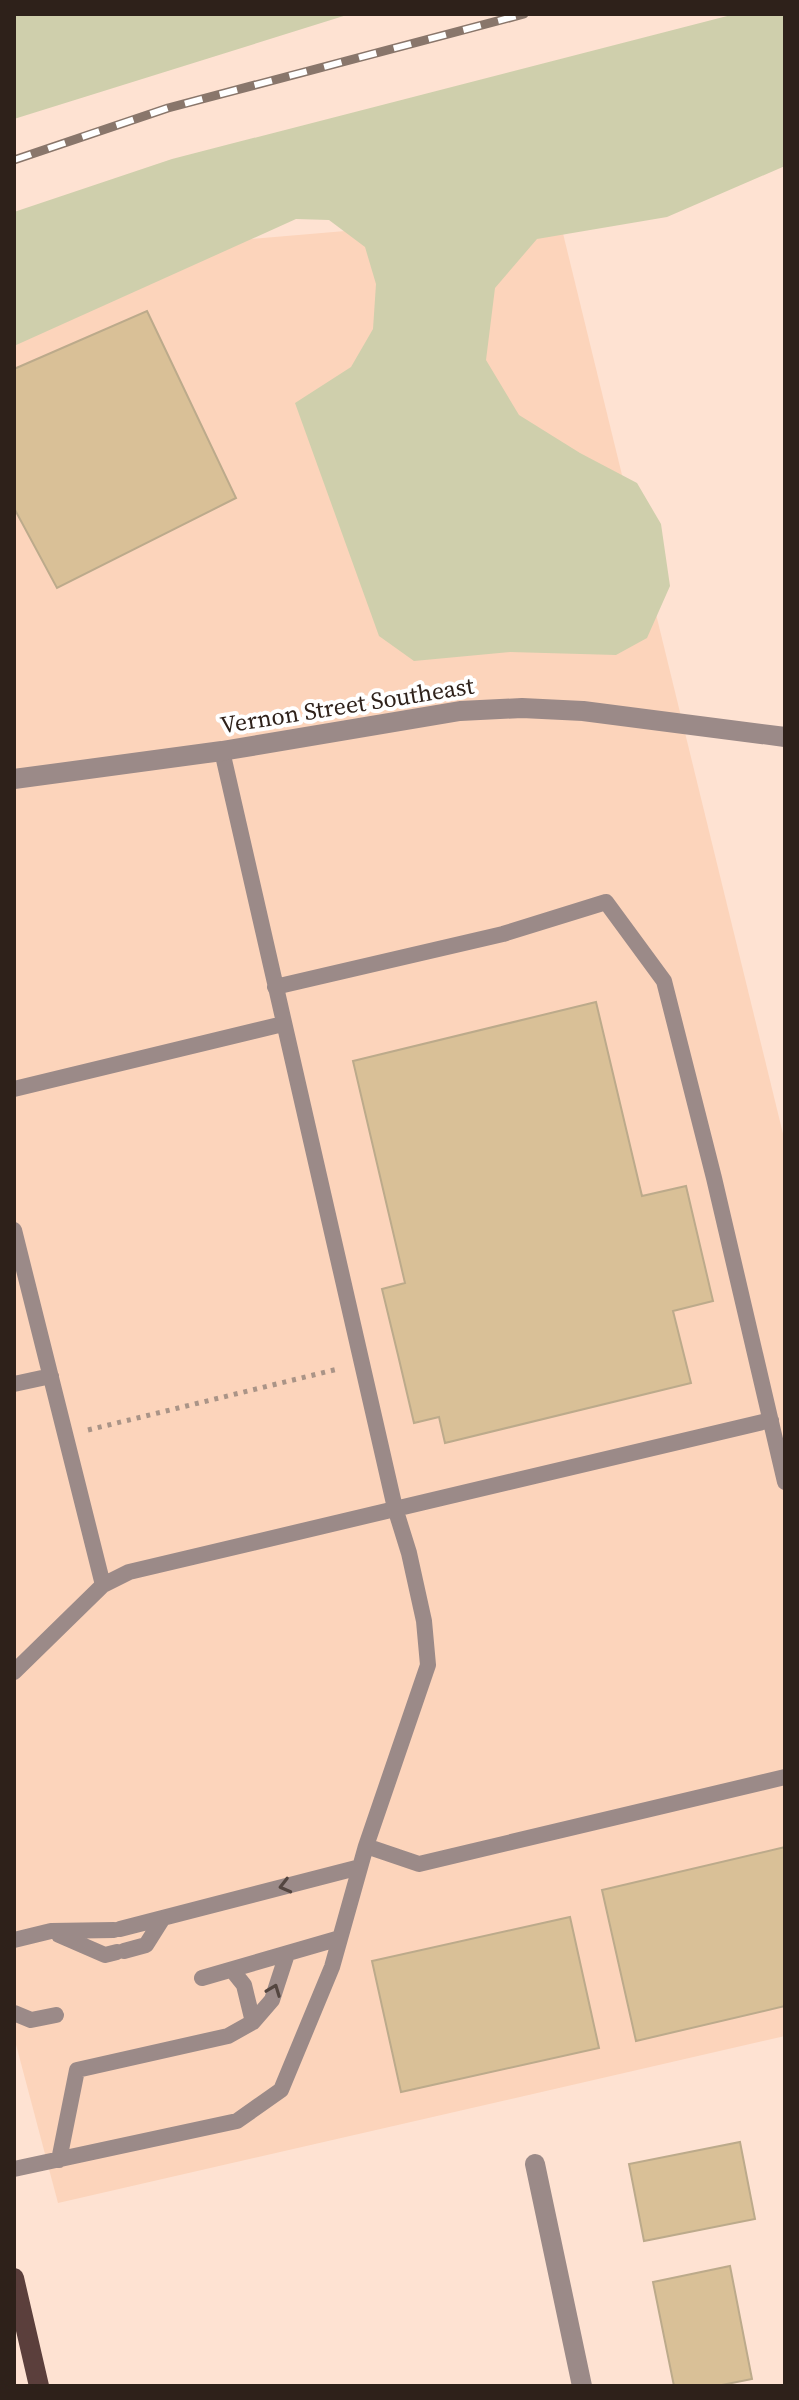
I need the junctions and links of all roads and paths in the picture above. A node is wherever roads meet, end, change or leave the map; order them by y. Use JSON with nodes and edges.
{"nodes":[{"id":1,"x":785,"y":737,"type":"edge"},
{"id":2,"x":222,"y":751,"type":"junction"},
{"id":3,"x":14,"y":779,"type":"edge"},
{"id":4,"x":275,"y":987,"type":"junction"},
{"id":5,"x":283,"y":1024,"type":"junction"},
{"id":6,"x":14,"y":1089,"type":"edge"},
{"id":7,"x":14,"y":1230,"type":"edge"},
{"id":8,"x":363,"y":1363,"type":"junction"},
{"id":9,"x":51,"y":1376,"type":"junction"},
{"id":10,"x":14,"y":1384,"type":"edge"},
{"id":11,"x":771,"y":1420,"type":"junction"},
{"id":12,"x":67,"y":1440,"type":"junction"},
{"id":13,"x":785,"y":1482,"type":"edge"},
{"id":14,"x":395,"y":1508,"type":"junction"},
{"id":15,"x":103,"y":1585,"type":"junction"},
{"id":16,"x":14,"y":1672,"type":"edge"},
{"id":17,"x":785,"y":1777,"type":"edge"},
{"id":18,"x":366,"y":1846,"type":"junction"},
{"id":19,"x":360,"y":1867,"type":"junction"},
{"id":20,"x":163,"y":1918,"type":"junction"},
{"id":21,"x":51,"y":1931,"type":"junction"},
{"id":22,"x":340,"y":1938,"type":"junction"},
{"id":23,"x":14,"y":1940,"type":"edge"},
{"id":24,"x":287,"y":1954,"type":"junction"},
{"id":25,"x":232,"y":1970,"type":"junction"},
{"id":26,"x":202,"y":1978,"type":"dead end"},
{"id":27,"x":14,"y":2013,"type":"edge"},
{"id":28,"x":56,"y":2015,"type":"dead end"},
{"id":29,"x":253,"y":2022,"type":"junction"},
{"id":30,"x":59,"y":2160,"type":"junction"},
{"id":31,"x":535,"y":2164,"type":"dead end"},
{"id":32,"x":14,"y":2169,"type":"edge"},
{"id":33,"x":14,"y":2278,"type":"edge"},
{"id":34,"x":39,"y":2386,"type":"edge"},
{"id":35,"x":582,"y":2386,"type":"edge"}],
"edges":[{"from":1,"to":2,"type":"street","name":"Vernon Street Southeast"},
{"from":2,"to":3,"type":"street","name":"Vernon Street Southeast"},
{"from":2,"to":4,"type":"lane"},
{"from":4,"to":5,"type":"lane"},
{"from":4,"to":11,"type":"lane"},
{"from":5,"to":6,"type":"lane"},
{"from":5,"to":8,"type":"lane"},
{"from":7,"to":9,"type":"lane"},
{"from":8,"to":12,"type":"path"},
{"from":8,"to":14,"type":"lane"},
{"from":9,"to":10,"type":"lane"},
{"from":9,"to":12,"type":"lane"},
{"from":11,"to":13,"type":"lane"},
{"from":11,"to":14,"type":"lane"},
{"from":12,"to":15,"type":"lane"},
{"from":14,"to":15,"type":"lane"},
{"from":14,"to":18,"type":"lane"},
{"from":15,"to":16,"type":"lane"},
{"from":17,"to":18,"type":"lane"},
{"from":18,"to":19,"type":"lane"},
{"from":19,"to":20,"type":"lane","one_way":true},
{"from":19,"to":22,"type":"lane"},
{"from":20,"to":21,"type":"lane"},
{"from":20,"to":21,"type":"lane"},
{"from":21,"to":23,"type":"lane"},
{"from":22,"to":24,"type":"lane"},
{"from":22,"to":30,"type":"lane"},
{"from":24,"to":25,"type":"lane"},
{"from":29,"to":24,"type":"lane","one_way":true},
{"from":25,"to":26,"type":"lane"},
{"from":25,"to":29,"type":"lane"},
{"from":27,"to":28,"type":"lane"},
{"from":29,"to":30,"type":"lane"},
{"from":30,"to":32,"type":"lane"},
{"from":31,"to":35,"type":"street"},
{"from":33,"to":34,"type":"main road"}]}
